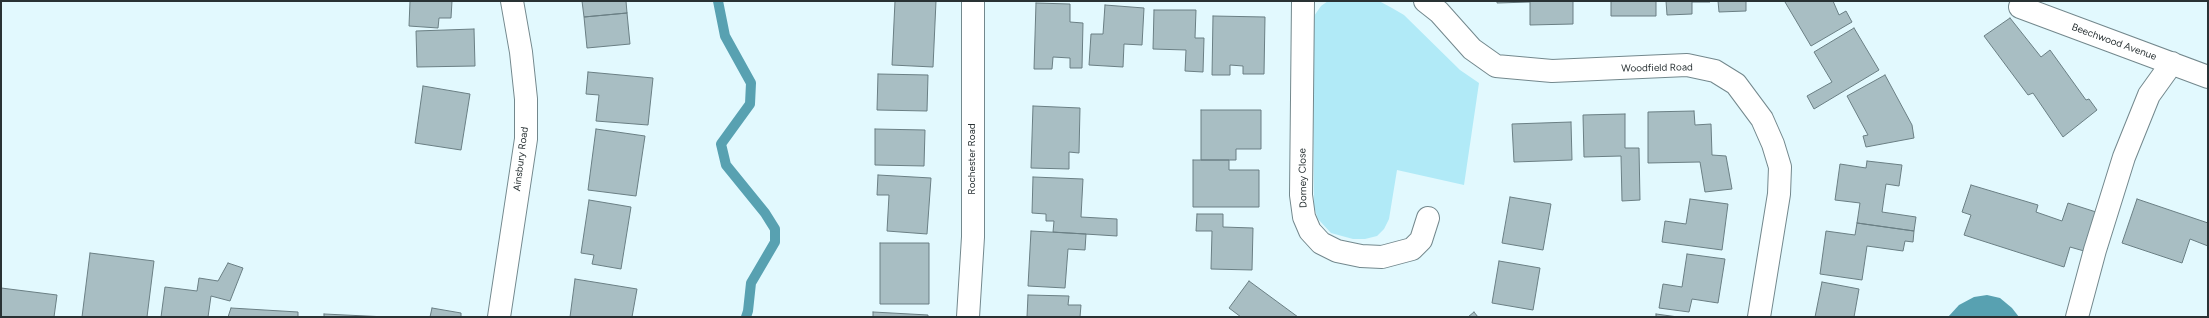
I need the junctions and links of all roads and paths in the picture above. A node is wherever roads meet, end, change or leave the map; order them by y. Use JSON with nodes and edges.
{"nodes":[{"id":1,"x":512,"y":1,"type":"edge"},
{"id":2,"x":973,"y":1,"type":"edge"},
{"id":3,"x":1303,"y":1,"type":"edge"},
{"id":4,"x":1425,"y":1,"type":"edge"},
{"id":5,"x":2020,"y":7,"type":"dead end"},
{"id":6,"x":2172,"y":63,"type":"junction"},
{"id":7,"x":2208,"y":77,"type":"edge"},
{"id":8,"x":1428,"y":218,"type":"dead end"},
{"id":9,"x":499,"y":317,"type":"edge"},
{"id":10,"x":968,"y":317,"type":"edge"},
{"id":11,"x":1759,"y":317,"type":"edge"},
{"id":12,"x":2077,"y":317,"type":"edge"}],
"edges":[{"from":1,"to":9,"type":"street","name":"Ainsbury Road"},
{"from":2,"to":10,"type":"street","name":"Rochester Road"},
{"from":3,"to":8,"type":"street","name":"Dorney Close"},
{"from":4,"to":11,"type":"street","name":"Woodfield Road"},
{"from":5,"to":6,"type":"street","name":"Beechwood Avenue"},
{"from":6,"to":7,"type":"street","name":"Beechwood Avenue"},
{"from":6,"to":12,"type":"street"}]}
